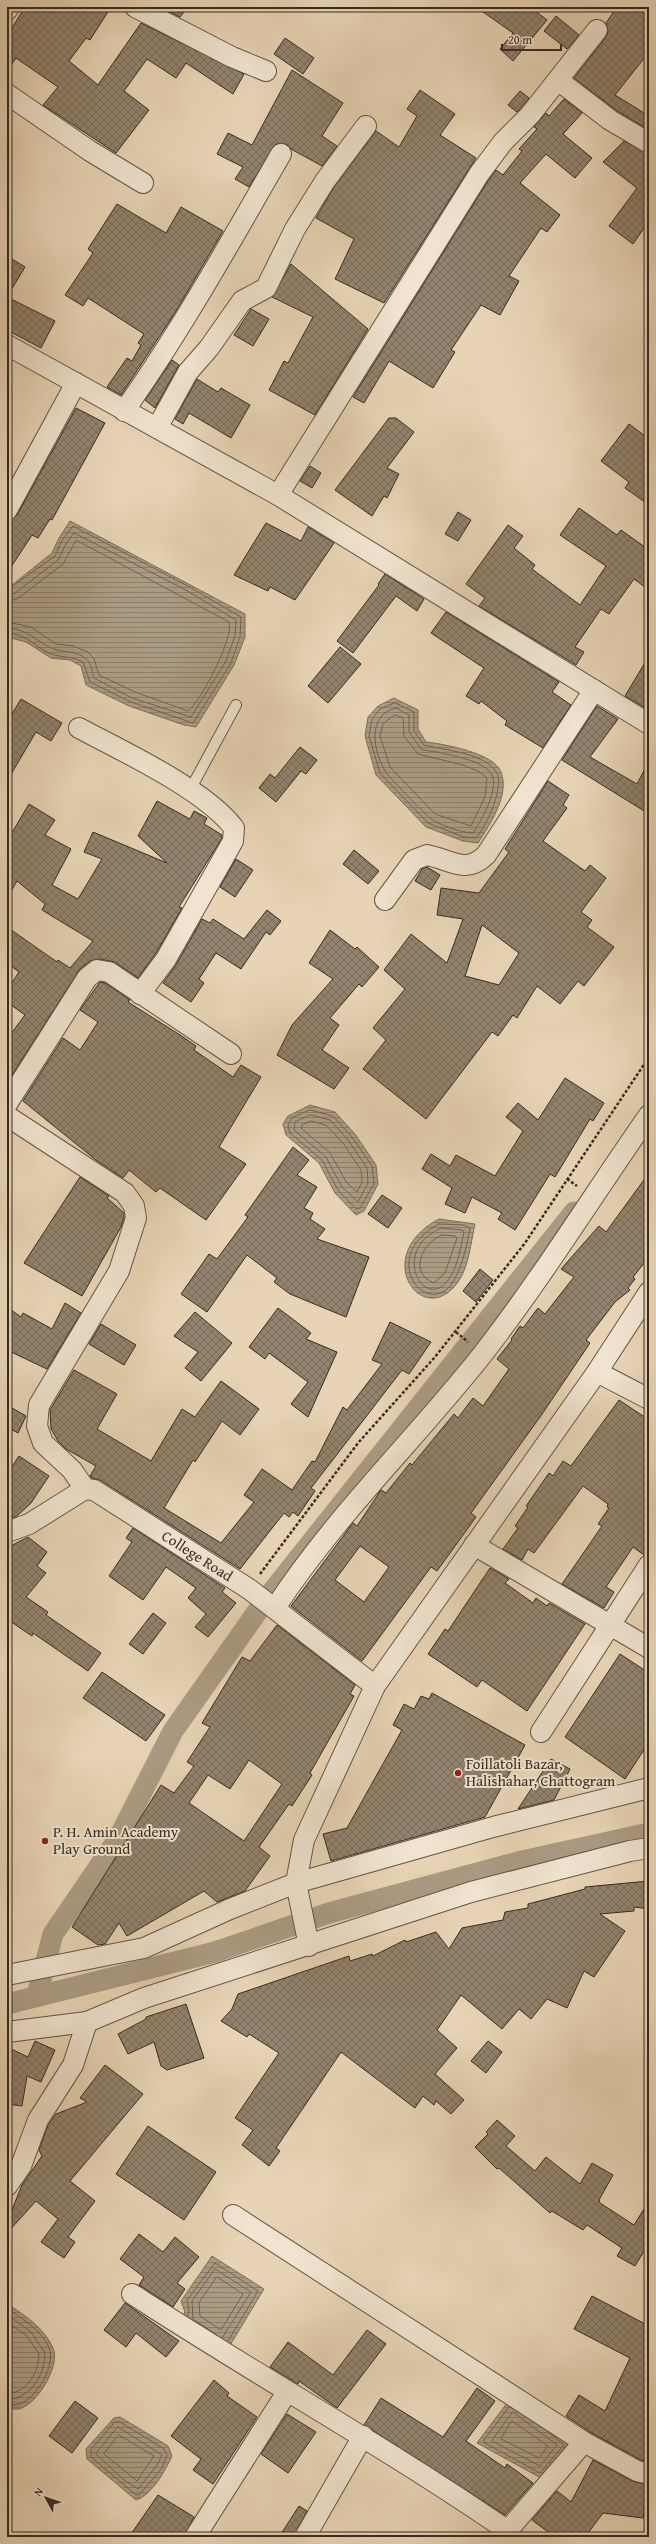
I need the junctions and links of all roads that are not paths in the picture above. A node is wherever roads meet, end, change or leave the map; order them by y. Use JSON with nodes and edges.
{"nodes":[{"id":1,"x":9,"y":7,"type":"edge"},
{"id":2,"x":135,"y":7,"type":"edge"},
{"id":3,"x":7,"y":10,"type":"edge"},
{"id":4,"x":598,"y":30,"type":"dead end"},
{"id":5,"x":266,"y":72,"type":"dead end"},
{"id":6,"x":558,"y":80,"type":"junction"},
{"id":7,"x":7,"y":94,"type":"edge"},
{"id":8,"x":366,"y":126,"type":"dead end"},
{"id":9,"x":649,"y":143,"type":"edge"},
{"id":10,"x":281,"y":154,"type":"dead end"},
{"id":11,"x":143,"y":183,"type":"dead end"},
{"id":12,"x":7,"y":345,"type":"edge"},
{"id":13,"x":76,"y":383,"type":"junction"},
{"id":14,"x":124,"y":411,"type":"junction"},
{"id":15,"x":157,"y":428,"type":"junction"},
{"id":16,"x":278,"y":495,"type":"junction"},
{"id":17,"x":7,"y":510,"type":"edge"},
{"id":18,"x":594,"y":690,"type":"junction"},
{"id":19,"x":236,"y":705,"type":"dead end"},
{"id":20,"x":649,"y":724,"type":"edge"},
{"id":21,"x":78,"y":728,"type":"dead end"},
{"id":22,"x":190,"y":790,"type":"junction"},
{"id":23,"x":385,"y":900,"type":"dead end"},
{"id":24,"x":140,"y":994,"type":"junction"},
{"id":25,"x":231,"y":1054,"type":"dead end"},
{"id":26,"x":7,"y":1104,"type":"edge"},
{"id":27,"x":649,"y":1115,"type":"edge"},
{"id":28,"x":7,"y":1116,"type":"edge"},
{"id":29,"x":649,"y":1292,"type":"edge"},
{"id":30,"x":597,"y":1372,"type":"junction"},
{"id":31,"x":649,"y":1399,"type":"edge"},
{"id":32,"x":85,"y":1489,"type":"junction"},
{"id":33,"x":7,"y":1532,"type":"edge"},
{"id":34,"x":474,"y":1544,"type":"junction"},
{"id":35,"x":649,"y":1565,"type":"edge"},
{"id":36,"x":275,"y":1608,"type":"junction"},
{"id":37,"x":610,"y":1625,"type":"junction"},
{"id":38,"x":649,"y":1648,"type":"edge"},
{"id":39,"x":376,"y":1686,"type":"junction"},
{"id":40,"x":541,"y":1732,"type":"dead end"},
{"id":41,"x":649,"y":1788,"type":"edge"},
{"id":42,"x":649,"y":1848,"type":"edge"},
{"id":43,"x":298,"y":1888,"type":"junction"},
{"id":44,"x":309,"y":1943,"type":"junction"},
{"id":45,"x":14,"y":1974,"type":"edge"},
{"id":46,"x":87,"y":2022,"type":"junction"},
{"id":47,"x":7,"y":2032,"type":"edge"},
{"id":48,"x":7,"y":2186,"type":"edge"},
{"id":49,"x":233,"y":2215,"type":"dead end"},
{"id":50,"x":132,"y":2294,"type":"dead end"},
{"id":51,"x":287,"y":2392,"type":"junction"},
{"id":52,"x":363,"y":2436,"type":"junction"},
{"id":53,"x":584,"y":2442,"type":"junction"},
{"id":54,"x":649,"y":2474,"type":"edge"},
{"id":55,"x":505,"y":2534,"type":"edge"},
{"id":56,"x":195,"y":2537,"type":"edge"},
{"id":57,"x":305,"y":2537,"type":"edge"}],
"edges":[{"from":1,"to":3,"type":"street"},
{"from":2,"to":5,"type":"street"},
{"from":4,"to":6,"type":"street"},
{"from":6,"to":9,"type":"street"},
{"from":6,"to":16,"type":"street"},
{"from":7,"to":11,"type":"street"},
{"from":8,"to":15,"type":"street"},
{"from":10,"to":14,"type":"street"},
{"from":12,"to":13,"type":"street"},
{"from":13,"to":14,"type":"street"},
{"from":13,"to":17,"type":"street"},
{"from":14,"to":15,"type":"street"},
{"from":15,"to":16,"type":"street"},
{"from":16,"to":18,"type":"street"},
{"from":18,"to":20,"type":"street"},
{"from":18,"to":23,"type":"street"},
{"from":19,"to":22,"type":"lane"},
{"from":21,"to":22,"type":"street"},
{"from":22,"to":24,"type":"street"},
{"from":24,"to":25,"type":"street"},
{"from":24,"to":26,"type":"street"},
{"from":27,"to":36,"type":"street"},
{"from":28,"to":32,"type":"street"},
{"from":29,"to":30,"type":"street"},
{"from":30,"to":31,"type":"street"},
{"from":30,"to":34,"type":"street"},
{"from":32,"to":33,"type":"street"},
{"from":32,"to":36,"type":"street","name":"College Road"},
{"from":34,"to":37,"type":"street"},
{"from":34,"to":39,"type":"street"},
{"from":35,"to":37,"type":"street"},
{"from":36,"to":39,"type":"street","name":"College Road"},
{"from":37,"to":38,"type":"street"},
{"from":37,"to":40,"type":"street"},
{"from":39,"to":43,"type":"street"},
{"from":41,"to":43,"type":"street"},
{"from":42,"to":44,"type":"street"},
{"from":43,"to":44,"type":"street"},
{"from":43,"to":45,"type":"street"},
{"from":44,"to":46,"type":"street"},
{"from":46,"to":47,"type":"street"},
{"from":46,"to":48,"type":"street"},
{"from":49,"to":53,"type":"street"},
{"from":50,"to":51,"type":"street"},
{"from":51,"to":52,"type":"street"},
{"from":51,"to":56,"type":"street"},
{"from":52,"to":55,"type":"street"},
{"from":52,"to":57,"type":"street"},
{"from":53,"to":54,"type":"street"},
{"from":53,"to":55,"type":"street"}]}
